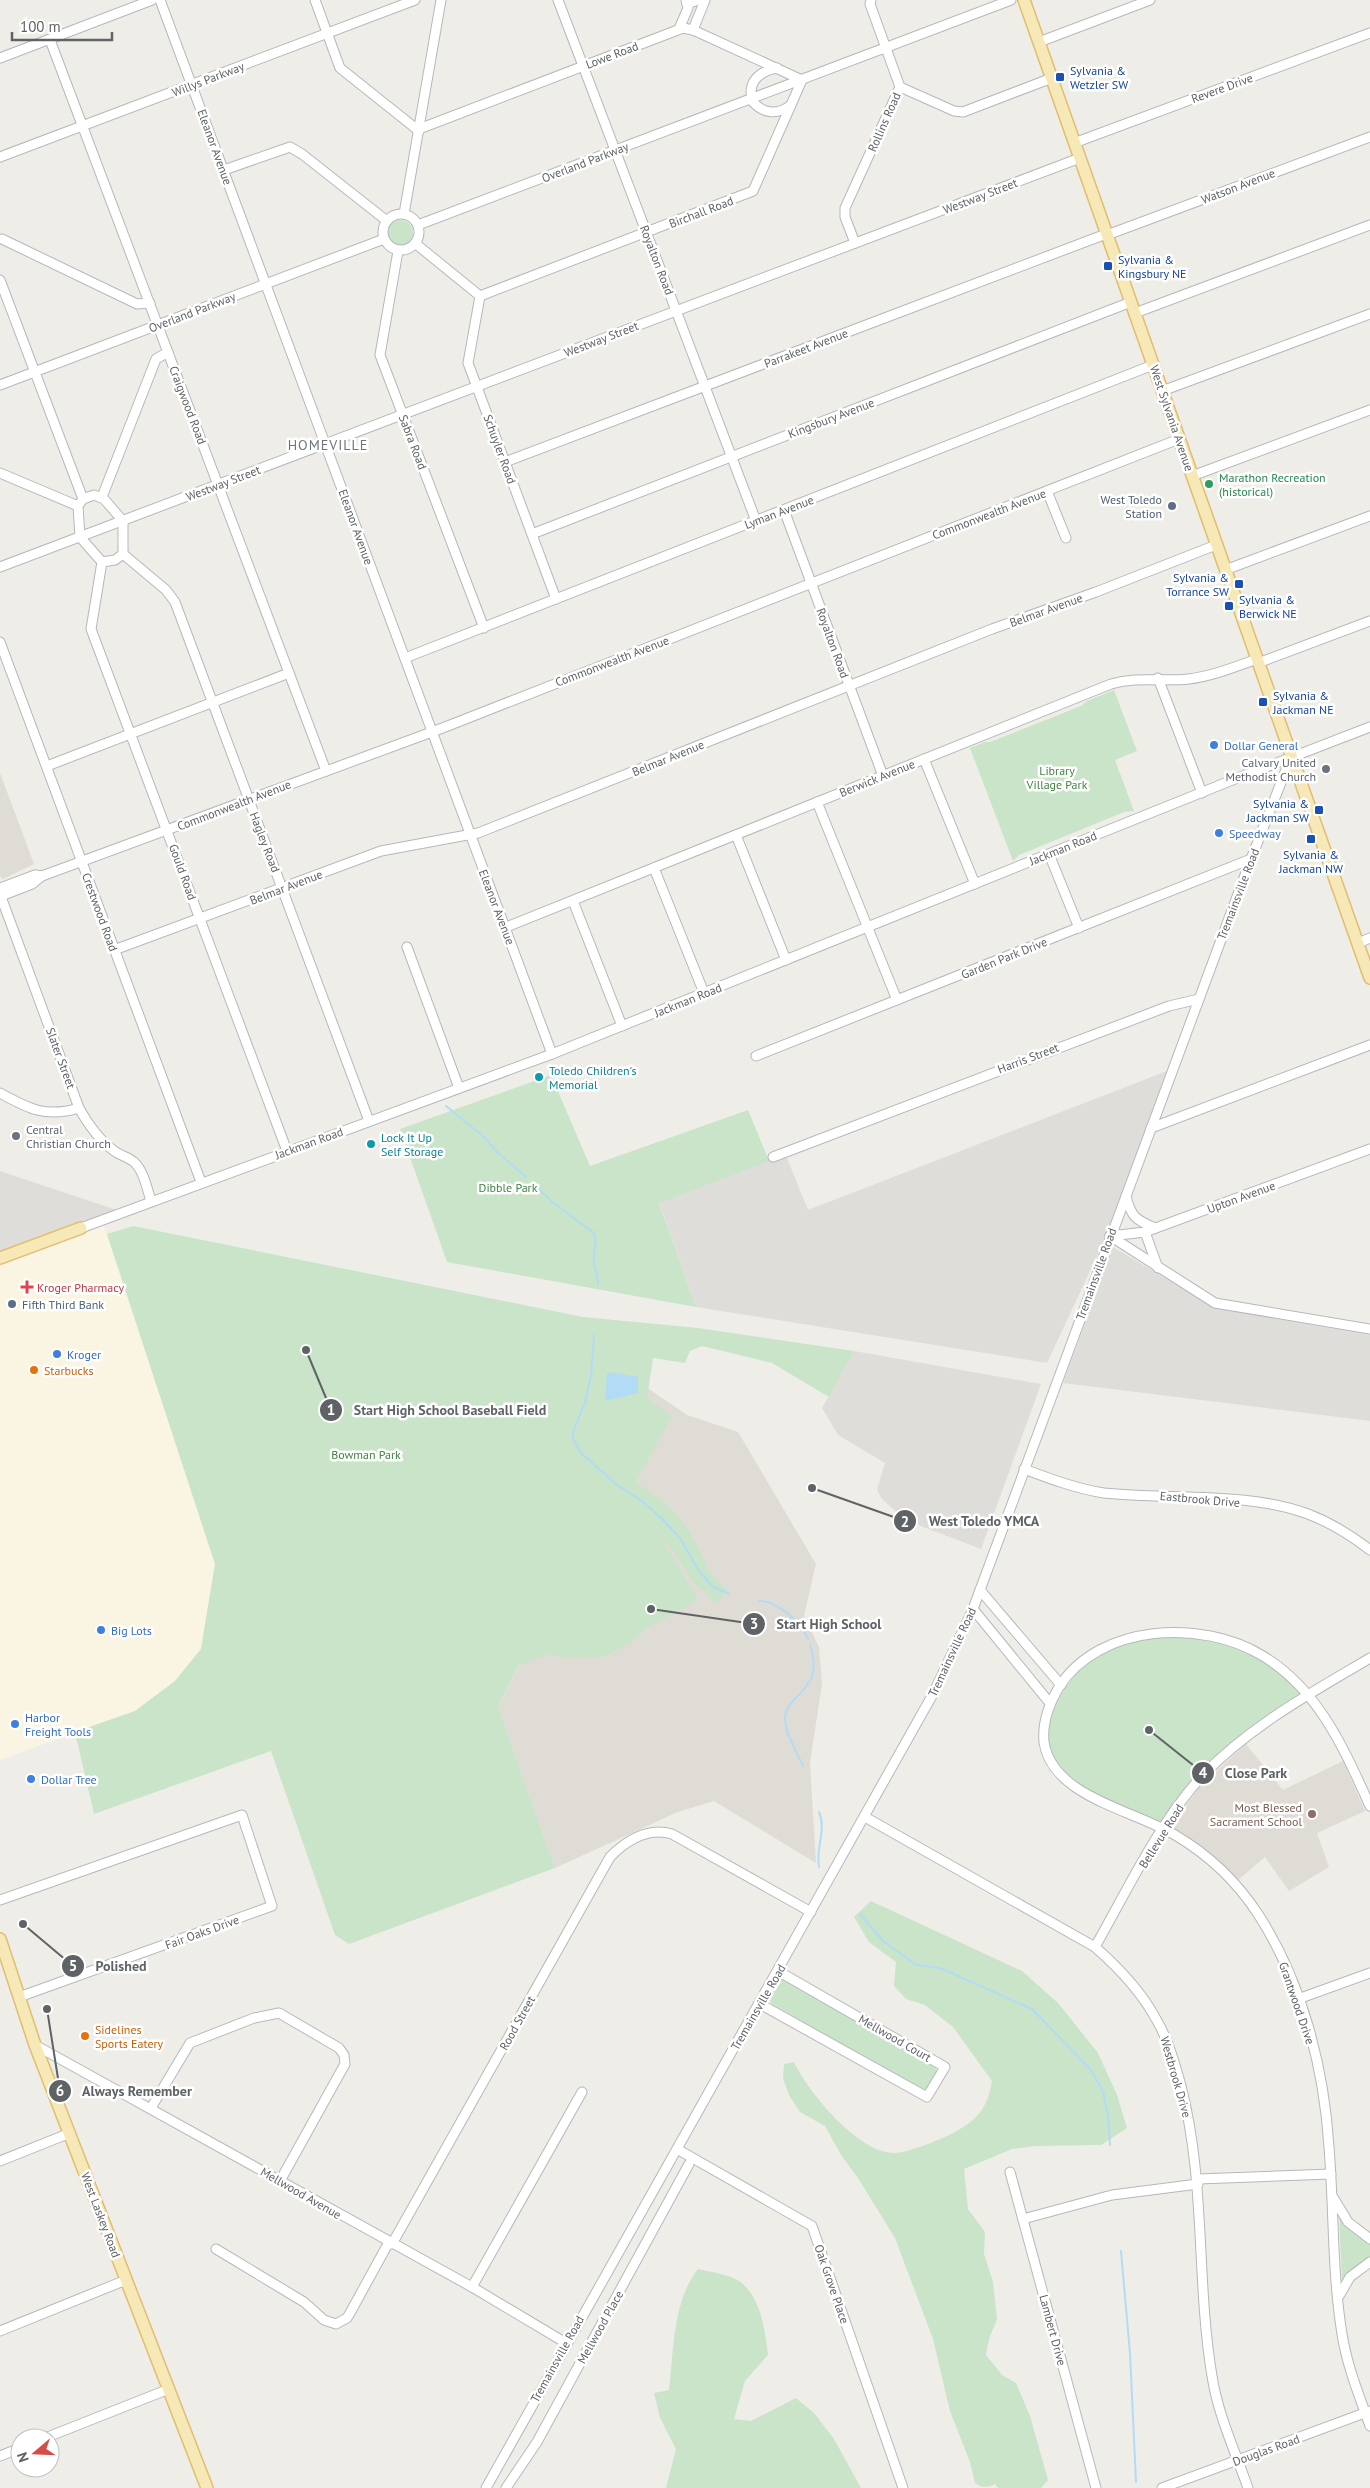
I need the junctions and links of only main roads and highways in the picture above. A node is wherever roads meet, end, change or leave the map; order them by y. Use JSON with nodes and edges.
{"nodes":[{"id":1,"x":1024,"y":0,"type":"edge"},
{"id":2,"x":1370,"y":978,"type":"edge"},
{"id":3,"x":81,"y":1228,"type":"road end"},
{"id":4,"x":0,"y":1258,"type":"edge"},
{"id":5,"x":0,"y":1939,"type":"edge"},
{"id":6,"x":207,"y":2488,"type":"edge"}],
"edges":[{"from":1,"to":2,"type":"main road","name":"West Sylvania Avenue"},
{"from":3,"to":4,"type":"main road","name":"Jackman Road"},
{"from":5,"to":6,"type":"main road","name":"West Laskey Road"}]}
